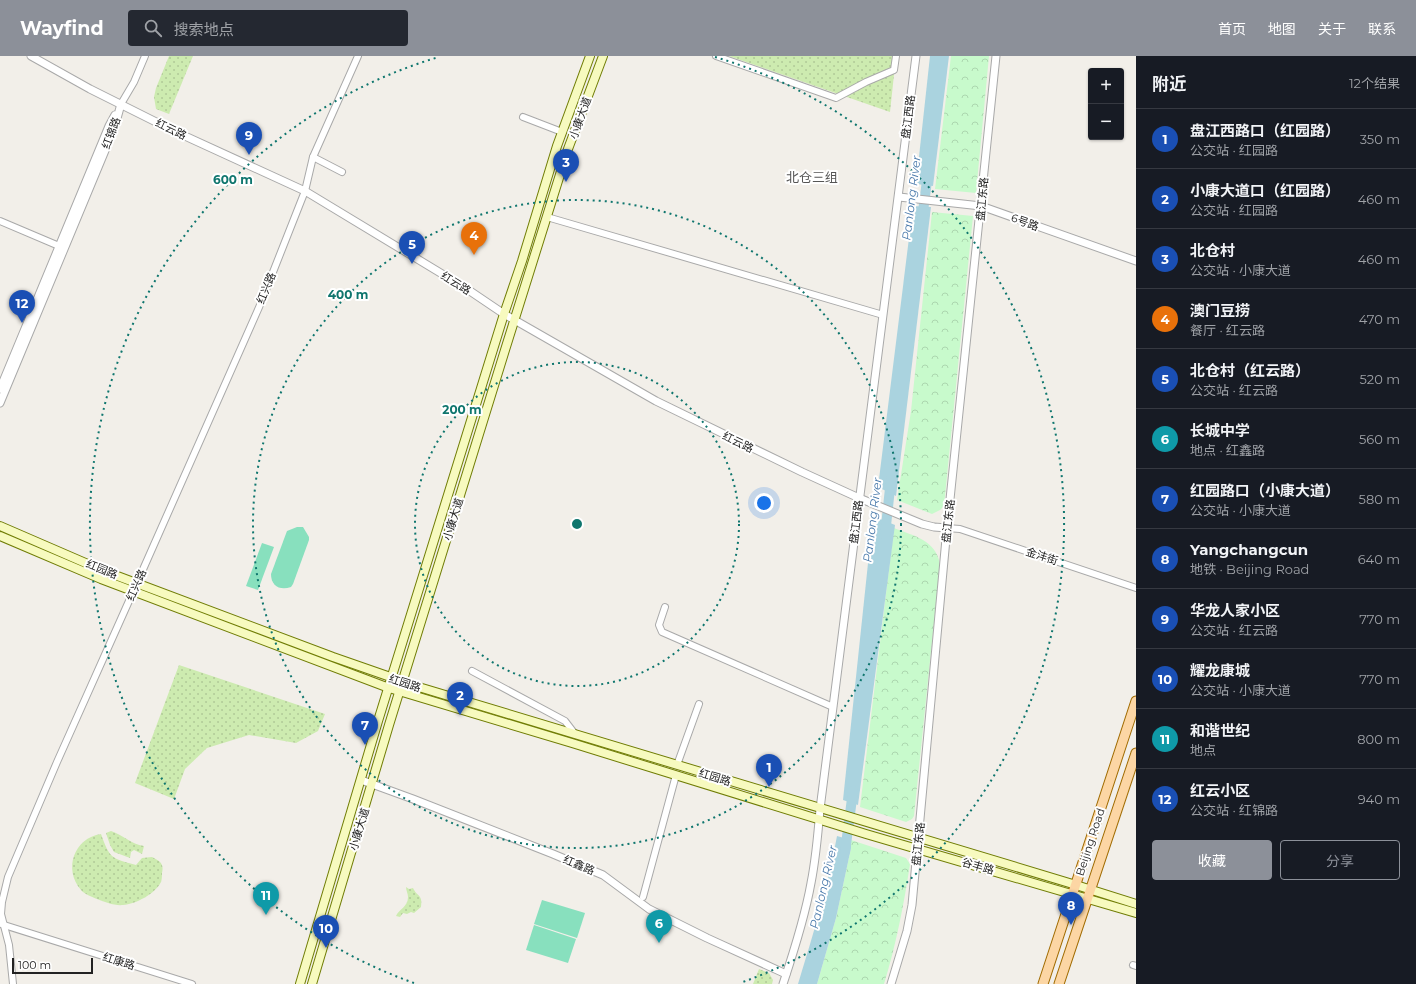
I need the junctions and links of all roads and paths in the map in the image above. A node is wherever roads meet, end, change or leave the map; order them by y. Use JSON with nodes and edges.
{"nodes":[{"id":1,"x":31,"y":56,"type":"edge"},
{"id":2,"x":145,"y":56,"type":"edge"},
{"id":3,"x":358,"y":56,"type":"edge"},
{"id":4,"x":590,"y":56,"type":"edge"},
{"id":5,"x":603,"y":56,"type":"edge"},
{"id":6,"x":716,"y":56,"type":"edge"},
{"id":7,"x":896,"y":56,"type":"edge"},
{"id":8,"x":916,"y":56,"type":"edge"},
{"id":9,"x":996,"y":56,"type":"edge"},
{"id":10,"x":121,"y":104,"type":"junction"},
{"id":11,"x":523,"y":116,"type":"dead end"},
{"id":12,"x":562,"y":132,"type":"junction"},
{"id":13,"x":313,"y":157,"type":"junction"},
{"id":14,"x":342,"y":172,"type":"dead end"},
{"id":15,"x":305,"y":191,"type":"junction"},
{"id":16,"x":899,"y":197,"type":"junction"},
{"id":17,"x":981,"y":206,"type":"junction"},
{"id":18,"x":547,"y":217,"type":"junction"},
{"id":19,"x":0,"y":221,"type":"edge"},
{"id":20,"x":59,"y":246,"type":"junction"},
{"id":21,"x":1136,"y":261,"type":"edge"},
{"id":22,"x":504,"y":314,"type":"junction"},
{"id":23,"x":883,"y":315,"type":"junction"},
{"id":24,"x":515,"y":320,"type":"junction"},
{"id":25,"x":1,"y":384,"type":"edge"},
{"id":26,"x":0,"y":403,"type":"edge"},
{"id":27,"x":859,"y":498,"type":"junction"},
{"id":28,"x":0,"y":526,"type":"edge"},
{"id":29,"x":947,"y":528,"type":"junction"},
{"id":30,"x":0,"y":536,"type":"edge"},
{"id":31,"x":137,"y":583,"type":"junction"},
{"id":32,"x":1136,"y":588,"type":"edge"},
{"id":33,"x":133,"y":591,"type":"junction"},
{"id":34,"x":664,"y":607,"type":"dead end"},
{"id":35,"x":472,"y":671,"type":"dead end"},
{"id":36,"x":392,"y":678,"type":"junction"},
{"id":37,"x":403,"y":682,"type":"junction"},
{"id":38,"x":388,"y":688,"type":"junction"},
{"id":39,"x":400,"y":692,"type":"junction"},
{"id":40,"x":1136,"y":700,"type":"edge"},
{"id":41,"x":700,"y":704,"type":"dead end"},
{"id":42,"x":834,"y":707,"type":"junction"},
{"id":43,"x":575,"y":734,"type":"junction"},
{"id":44,"x":1136,"y":753,"type":"edge"},
{"id":45,"x":677,"y":765,"type":"junction"},
{"id":46,"x":676,"y":775,"type":"junction"},
{"id":47,"x":361,"y":780,"type":"junction"},
{"id":48,"x":372,"y":784,"type":"junction"},
{"id":49,"x":820,"y":809,"type":"junction"},
{"id":50,"x":819,"y":819,"type":"junction"},
{"id":51,"x":919,"y":838,"type":"junction"},
{"id":52,"x":918,"y":849,"type":"junction"},
{"id":53,"x":1075,"y":890,"type":"junction"},
{"id":54,"x":1088,"y":894,"type":"junction"},
{"id":55,"x":644,"y":897,"type":"dead end"},
{"id":56,"x":1136,"y":904,"type":"edge"},
{"id":57,"x":1136,"y":913,"type":"edge"},
{"id":58,"x":2,"y":924,"type":"edge"},
{"id":59,"x":786,"y":974,"type":"junction"},
{"id":60,"x":13,"y":984,"type":"edge"},
{"id":61,"x":192,"y":984,"type":"edge"},
{"id":62,"x":300,"y":984,"type":"edge"},
{"id":63,"x":312,"y":984,"type":"edge"},
{"id":64,"x":783,"y":984,"type":"edge"},
{"id":65,"x":891,"y":984,"type":"edge"},
{"id":66,"x":1043,"y":984,"type":"edge"},
{"id":67,"x":1059,"y":984,"type":"edge"}],
"edges":[{"from":1,"to":10,"type":"street","name":"红云路"},
{"from":2,"to":10,"type":"street"},
{"from":3,"to":13,"type":"street","name":"红兴路"},
{"from":4,"to":12,"type":"main road","name":"小康大道"},
{"from":5,"to":18,"type":"main road","name":"小康大道"},
{"from":6,"to":7,"type":"street"},
{"from":8,"to":16,"type":"street","name":"盘江西路"},
{"from":9,"to":17,"type":"street","name":"盘江东路"},
{"from":10,"to":15,"type":"street","name":"红云路"},
{"from":10,"to":20,"type":"street","name":"红锦路"},
{"from":10,"to":26,"type":"street","name":"红锦路"},
{"from":11,"to":12,"type":"street"},
{"from":12,"to":22,"type":"main road","name":"小康大道"},
{"from":13,"to":14,"type":"street"},
{"from":13,"to":15,"type":"street","name":"红兴路"},
{"from":15,"to":22,"type":"street","name":"红云路"},
{"from":15,"to":31,"type":"street","name":"红兴路"},
{"from":16,"to":17,"type":"street","name":"6号路"},
{"from":16,"to":23,"type":"street","name":"盘江西路"},
{"from":17,"to":21,"type":"street","name":"6号路"},
{"from":17,"to":29,"type":"street","name":"盘江东路"},
{"from":18,"to":23,"type":"street"},
{"from":18,"to":24,"type":"main road","name":"小康大道"},
{"from":19,"to":20,"type":"street"},
{"from":20,"to":25,"type":"street","name":"红锦路"},
{"from":22,"to":24,"type":"street","name":"红云路"},
{"from":22,"to":36,"type":"main road","name":"小康大道"},
{"from":23,"to":27,"type":"street","name":"盘江西路"},
{"from":24,"to":27,"type":"street","name":"红云路"},
{"from":24,"to":37,"type":"main road","name":"小康大道"},
{"from":27,"to":29,"type":"street","name":"红云路"},
{"from":27,"to":42,"type":"street","name":"盘江西路"},
{"from":28,"to":31,"type":"main road","name":"红园路"},
{"from":29,"to":32,"type":"street","name":"金沣街"},
{"from":29,"to":51,"type":"street","name":"盘江东路"},
{"from":30,"to":33,"type":"main road","name":"红园路"},
{"from":31,"to":33,"type":"street","name":"红兴路"},
{"from":31,"to":36,"type":"main road","name":"红园路"},
{"from":33,"to":38,"type":"main road","name":"红园路"},
{"from":33,"to":58,"type":"street","name":"红兴路"},
{"from":34,"to":42,"type":"street"},
{"from":35,"to":43,"type":"street"},
{"from":36,"to":37,"type":"main road","name":"红园路"},
{"from":36,"to":38,"type":"main road","name":"小康大道"},
{"from":37,"to":39,"type":"main road","name":"小康大道"},
{"from":37,"to":43,"type":"main road","name":"红园路"},
{"from":38,"to":39,"type":"main road","name":"红园路"},
{"from":38,"to":47,"type":"main road","name":"小康大道"},
{"from":39,"to":46,"type":"main road","name":"红园路"},
{"from":39,"to":48,"type":"main road","name":"小康大道"},
{"from":40,"to":53,"type":"main road","name":"Beijing Road"},
{"from":41,"to":45,"type":"street"},
{"from":42,"to":49,"type":"street","name":"盘江西路"},
{"from":43,"to":45,"type":"main road","name":"红园路"},
{"from":44,"to":54,"type":"main road","name":"Beijing Road"},
{"from":45,"to":49,"type":"main road","name":"红园路"},
{"from":46,"to":50,"type":"main road","name":"红园路"},
{"from":46,"to":55,"type":"street"},
{"from":47,"to":48,"type":"street","name":"红鑫路"},
{"from":47,"to":62,"type":"main road","name":"小康大道"},
{"from":48,"to":59,"type":"street","name":"红鑫路"},
{"from":48,"to":63,"type":"main road","name":"小康大道"},
{"from":49,"to":50,"type":"street","name":"盘江西路"},
{"from":49,"to":51,"type":"main road","name":"谷丰路"},
{"from":50,"to":52,"type":"main road","name":"谷丰路"},
{"from":50,"to":59,"type":"street","name":"盘江西路"},
{"from":51,"to":52,"type":"street","name":"盘江东路"},
{"from":51,"to":53,"type":"main road","name":"谷丰路"},
{"from":52,"to":53,"type":"main road","name":"谷丰路"},
{"from":52,"to":65,"type":"street","name":"盘江东路"},
{"from":53,"to":54,"type":"main road","name":"谷丰路"},
{"from":53,"to":66,"type":"main road","name":"Beijing Road"},
{"from":54,"to":56,"type":"main road","name":"谷丰路"},
{"from":54,"to":57,"type":"main road","name":"谷丰路"},
{"from":54,"to":67,"type":"main road","name":"Beijing Road"},
{"from":58,"to":60,"type":"street","name":"红兴路"},
{"from":58,"to":61,"type":"street","name":"红康路"},
{"from":59,"to":64,"type":"street","name":"盘江西路"}]}
